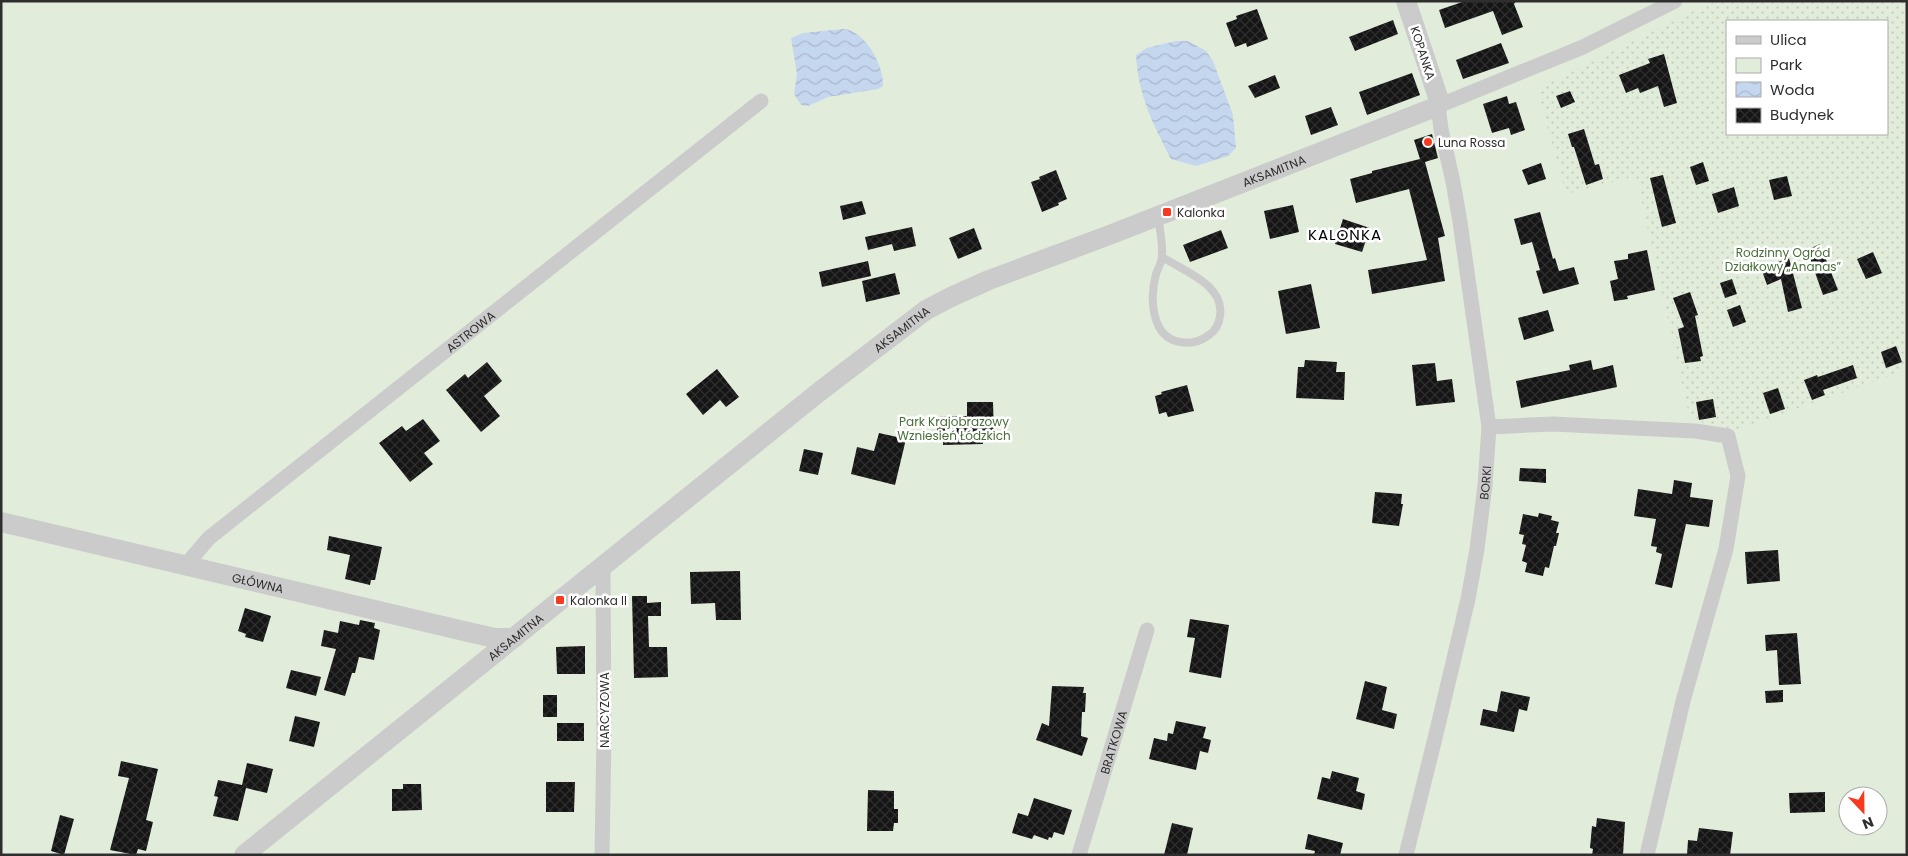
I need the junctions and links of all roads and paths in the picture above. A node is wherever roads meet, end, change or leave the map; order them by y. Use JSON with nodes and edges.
{"nodes":[{"id":1,"x":1406,"y":1,"type":"edge"},
{"id":2,"x":1675,"y":1,"type":"edge"},
{"id":3,"x":761,"y":102,"type":"dead end"},
{"id":4,"x":1438,"y":106,"type":"junction"},
{"id":5,"x":1158,"y":216,"type":"junction"},
{"id":6,"x":1162,"y":257,"type":"junction"},
{"id":7,"x":1489,"y":427,"type":"junction"},
{"id":8,"x":1,"y":522,"type":"edge"},
{"id":9,"x":186,"y":566,"type":"junction"},
{"id":10,"x":603,"y":566,"type":"junction"},
{"id":11,"x":1147,"y":630,"type":"dead end"},
{"id":12,"x":514,"y":638,"type":"junction"},
{"id":13,"x":244,"y":855,"type":"edge"},
{"id":14,"x":602,"y":855,"type":"edge"},
{"id":15,"x":1079,"y":855,"type":"edge"},
{"id":16,"x":1406,"y":855,"type":"edge"},
{"id":17,"x":1647,"y":855,"type":"edge"}],
"edges":[{"from":1,"to":4,"type":"street","name":"KOPANKA"},
{"from":2,"to":4,"type":"street","name":"AKSAMITNA"},
{"from":3,"to":9,"type":"street","name":"ASTROWA"},
{"from":4,"to":5,"type":"street","name":"AKSAMITNA"},
{"from":4,"to":7,"type":"street","name":"BORKI"},
{"from":5,"to":6,"type":"lane"},
{"from":5,"to":10,"type":"street","name":"AKSAMITNA"},
{"from":6,"to":6,"type":"lane"},
{"from":7,"to":16,"type":"street","name":"BORKI"},
{"from":7,"to":17,"type":"street"},
{"from":8,"to":9,"type":"street","name":"GŁÓWNA"},
{"from":9,"to":12,"type":"street","name":"GŁÓWNA"},
{"from":10,"to":12,"type":"street","name":"AKSAMITNA"},
{"from":10,"to":14,"type":"street","name":"NARCYZOWA"},
{"from":11,"to":15,"type":"street","name":"BRATKOWA"},
{"from":12,"to":13,"type":"street","name":"AKSAMITNA"}]}
